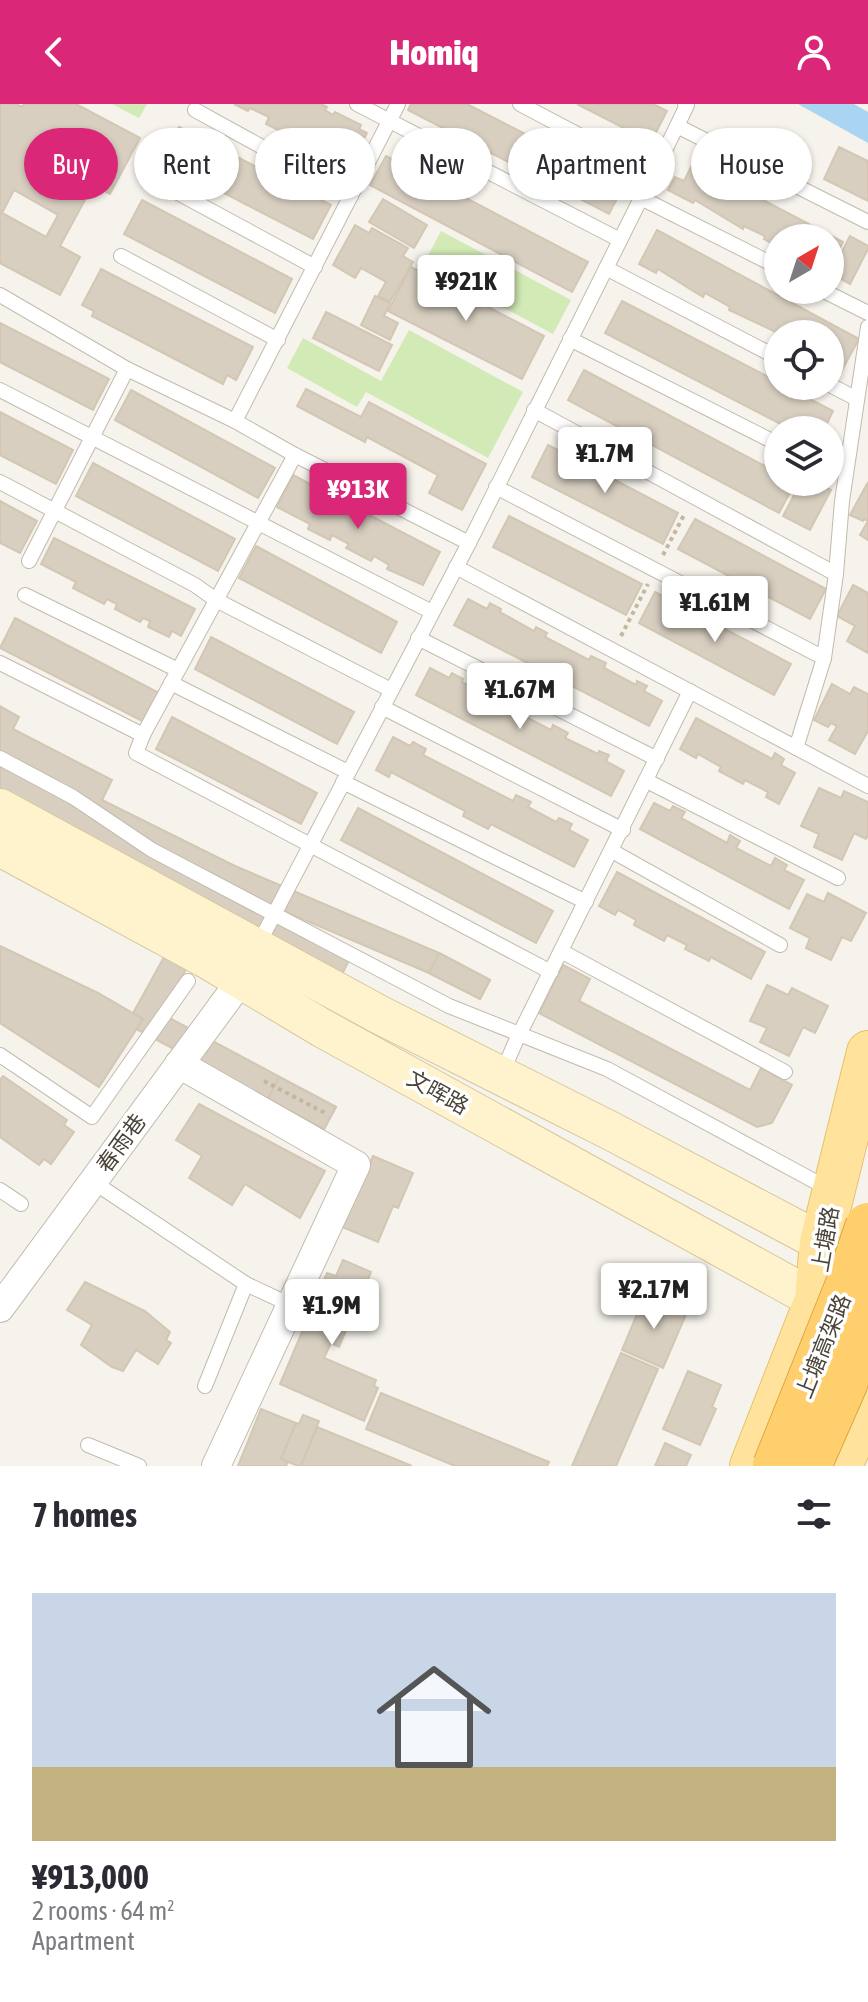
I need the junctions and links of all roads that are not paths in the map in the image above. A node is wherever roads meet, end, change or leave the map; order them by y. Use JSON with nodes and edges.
{"nodes":[{"id":1,"x":357,"y":104,"type":"edge"},
{"id":2,"x":398,"y":104,"type":"edge"},
{"id":3,"x":520,"y":104,"type":"edge"},
{"id":4,"x":685,"y":104,"type":"edge"},
{"id":5,"x":195,"y":110,"type":"dead end"},
{"id":6,"x":390,"y":121,"type":"junction"},
{"id":7,"x":677,"y":126,"type":"junction"},
{"id":8,"x":566,"y":128,"type":"edge"},
{"id":9,"x":675,"y":130,"type":"edge"},
{"id":10,"x":255,"y":143,"type":"edge"},
{"id":11,"x":375,"y":150,"type":"edge"},
{"id":12,"x":191,"y":200,"type":"edge"},
{"id":13,"x":349,"y":200,"type":"edge"},
{"id":14,"x":640,"y":200,"type":"edge"},
{"id":15,"x":645,"y":200,"type":"edge"},
{"id":16,"x":868,"y":222,"type":"edge"},
{"id":17,"x":620,"y":240,"type":"junction"},
{"id":18,"x":121,"y":256,"type":"dead end"},
{"id":19,"x":764,"y":260,"type":"edge"},
{"id":20,"x":315,"y":267,"type":"junction"},
{"id":21,"x":606,"y":268,"type":"junction"},
{"id":22,"x":0,"y":295,"type":"edge"},
{"id":23,"x":844,"y":301,"type":"edge"},
{"id":24,"x":868,"y":313,"type":"edge"},
{"id":25,"x":868,"y":327,"type":"edge"},
{"id":26,"x":570,"y":339,"type":"junction"},
{"id":27,"x":278,"y":340,"type":"junction"},
{"id":28,"x":764,"y":351,"type":"edge"},
{"id":29,"x":127,"y":369,"type":"junction"},
{"id":30,"x":0,"y":390,"type":"edge"},
{"id":31,"x":844,"y":392,"type":"edge"},
{"id":32,"x":857,"y":399,"type":"junction"},
{"id":33,"x":534,"y":410,"type":"junction"},
{"id":34,"x":235,"y":421,"type":"junction"},
{"id":35,"x":93,"y":437,"type":"junction"},
{"id":36,"x":764,"y":437,"type":"edge"},
{"id":37,"x":295,"y":455,"type":"junction"},
{"id":38,"x":845,"y":478,"type":"joint"},
{"id":39,"x":0,"y":482,"type":"edge"},
{"id":40,"x":496,"y":487,"type":"junction"},
{"id":41,"x":55,"y":510,"type":"junction"},
{"id":42,"x":257,"y":524,"type":"junction"},
{"id":43,"x":469,"y":543,"type":"junction"},
{"id":44,"x":29,"y":561,"type":"dead end"},
{"id":45,"x":456,"y":567,"type":"junction"},
{"id":46,"x":836,"y":574,"type":"junction"},
{"id":47,"x":25,"y":595,"type":"dead end"},
{"id":48,"x":216,"y":600,"type":"junction"},
{"id":49,"x":432,"y":612,"type":"junction"},
{"id":50,"x":418,"y":638,"type":"junction"},
{"id":51,"x":824,"y":658,"type":"junction"},
{"id":52,"x":0,"y":663,"type":"edge"},
{"id":53,"x":175,"y":677,"type":"junction"},
{"id":54,"x":391,"y":690,"type":"junction"},
{"id":55,"x":690,"y":691,"type":"junction"},
{"id":56,"x":382,"y":707,"type":"junction"},
{"id":57,"x":143,"y":735,"type":"junction"},
{"id":58,"x":796,"y":748,"type":"junction"},
{"id":59,"x":0,"y":758,"type":"edge"},
{"id":60,"x":657,"y":759,"type":"junction"},
{"id":61,"x":346,"y":777,"type":"junction"},
{"id":62,"x":647,"y":781,"type":"junction"},
{"id":63,"x":868,"y":786,"type":"edge"},
{"id":64,"x":0,"y":808,"type":"edge"},
{"id":65,"x":623,"y":830,"type":"junction"},
{"id":66,"x":310,"y":844,"type":"junction"},
{"id":67,"x":0,"y":847,"type":"edge"},
{"id":68,"x":612,"y":851,"type":"junction"},
{"id":69,"x":838,"y":878,"type":"dead end"},
{"id":70,"x":586,"y":902,"type":"junction"},
{"id":71,"x":274,"y":914,"type":"junction"},
{"id":72,"x":780,"y":945,"type":"dead end"},
{"id":73,"x":561,"y":951,"type":"junction"},
{"id":74,"x":249,"y":964,"type":"junction"},
{"id":75,"x":551,"y":972,"type":"junction"},
{"id":76,"x":188,"y":981,"type":"dead end"},
{"id":77,"x":518,"y":1035,"type":"junction"},
{"id":78,"x":868,"y":1052,"type":"edge"},
{"id":79,"x":0,"y":1055,"type":"edge"},
{"id":80,"x":179,"y":1064,"type":"junction"},
{"id":81,"x":785,"y":1072,"type":"dead end"},
{"id":82,"x":501,"y":1076,"type":"junction"},
{"id":83,"x":92,"y":1181,"type":"junction"},
{"id":84,"x":0,"y":1190,"type":"edge"},
{"id":85,"x":833,"y":1191,"type":"junction"},
{"id":86,"x":21,"y":1204,"type":"dead end"},
{"id":87,"x":868,"y":1225,"type":"edge"},
{"id":88,"x":821,"y":1242,"type":"junction"},
{"id":89,"x":868,"y":1271,"type":"edge"},
{"id":90,"x":246,"y":1284,"type":"junction"},
{"id":91,"x":816,"y":1300,"type":"junction"},
{"id":92,"x":291,"y":1305,"type":"junction"},
{"id":93,"x":0,"y":1308,"type":"edge"},
{"id":94,"x":868,"y":1316,"type":"edge"},
{"id":95,"x":868,"y":1347,"type":"edge"},
{"id":96,"x":205,"y":1386,"type":"dead end"},
{"id":97,"x":868,"y":1404,"type":"edge"},
{"id":98,"x":88,"y":1445,"type":"dead end"},
{"id":99,"x":139,"y":1466,"type":"edge"},
{"id":100,"x":216,"y":1466,"type":"edge"},
{"id":101,"x":751,"y":1466,"type":"edge"},
{"id":102,"x":775,"y":1466,"type":"edge"},
{"id":103,"x":809,"y":1466,"type":"edge"},
{"id":104,"x":841,"y":1466,"type":"edge"}],
"edges":[{"from":1,"to":6,"type":"lane"},
{"from":2,"to":6,"type":"lane"},
{"from":3,"to":8,"type":"lane"},
{"from":4,"to":7,"type":"lane"},
{"from":5,"to":10,"type":"lane"},
{"from":6,"to":11,"type":"lane"},
{"from":6,"to":17,"type":"lane"},
{"from":7,"to":9,"type":"lane"},
{"from":7,"to":16,"type":"lane"},
{"from":12,"to":20,"type":"lane"},
{"from":13,"to":20,"type":"lane"},
{"from":14,"to":17,"type":"lane"},
{"from":15,"to":19,"type":"lane"},
{"from":17,"to":21,"type":"lane"},
{"from":18,"to":27,"type":"lane"},
{"from":20,"to":27,"type":"lane"},
{"from":21,"to":26,"type":"lane"},
{"from":21,"to":28,"type":"lane"},
{"from":22,"to":29,"type":"lane"},
{"from":23,"to":24,"type":"lane"},
{"from":25,"to":32,"type":"lane"},
{"from":26,"to":33,"type":"lane"},
{"from":26,"to":36,"type":"lane"},
{"from":27,"to":34,"type":"lane"},
{"from":29,"to":34,"type":"lane"},
{"from":29,"to":35,"type":"lane"},
{"from":30,"to":35,"type":"lane"},
{"from":31,"to":32,"type":"lane"},
{"from":32,"to":38,"type":"lane"},
{"from":33,"to":40,"type":"lane"},
{"from":33,"to":46,"type":"lane"},
{"from":34,"to":37,"type":"lane"},
{"from":35,"to":41,"type":"lane"},
{"from":35,"to":42,"type":"lane"},
{"from":37,"to":42,"type":"lane"},
{"from":37,"to":43,"type":"lane"},
{"from":38,"to":46,"type":"lane"},
{"from":39,"to":41,"type":"lane"},
{"from":40,"to":43,"type":"lane"},
{"from":40,"to":51,"type":"lane"},
{"from":41,"to":44,"type":"lane"},
{"from":41,"to":48,"type":"lane"},
{"from":42,"to":48,"type":"lane"},
{"from":42,"to":49,"type":"lane"},
{"from":43,"to":45,"type":"lane"},
{"from":45,"to":49,"type":"lane"},
{"from":45,"to":55,"type":"lane"},
{"from":46,"to":51,"type":"lane"},
{"from":47,"to":53,"type":"lane"},
{"from":48,"to":53,"type":"lane"},
{"from":48,"to":54,"type":"lane"},
{"from":49,"to":50,"type":"lane"},
{"from":50,"to":54,"type":"lane"},
{"from":50,"to":60,"type":"lane"},
{"from":51,"to":58,"type":"lane"},
{"from":52,"to":57,"type":"lane"},
{"from":53,"to":57,"type":"lane"},
{"from":53,"to":61,"type":"lane"},
{"from":54,"to":56,"type":"lane"},
{"from":55,"to":58,"type":"lane"},
{"from":55,"to":60,"type":"lane"},
{"from":56,"to":61,"type":"lane"},
{"from":56,"to":65,"type":"lane"},
{"from":57,"to":66,"type":"lane"},
{"from":58,"to":63,"type":"lane"},
{"from":59,"to":71,"type":"lane"},
{"from":60,"to":62,"type":"lane"},
{"from":61,"to":66,"type":"lane"},
{"from":61,"to":70,"type":"lane"},
{"from":62,"to":65,"type":"lane"},
{"from":62,"to":69,"type":"lane"},
{"from":64,"to":74,"type":"main road","name":"文晖路"},
{"from":65,"to":68,"type":"lane"},
{"from":66,"to":71,"type":"lane"},
{"from":66,"to":75,"type":"lane"},
{"from":67,"to":74,"type":"main road","name":"文晖路"},
{"from":68,"to":70,"type":"lane"},
{"from":68,"to":72,"type":"lane"},
{"from":70,"to":73,"type":"lane"},
{"from":71,"to":74,"type":"lane"},
{"from":71,"to":77,"type":"lane"},
{"from":73,"to":75,"type":"lane"},
{"from":73,"to":81,"type":"lane"},
{"from":74,"to":80,"type":"street","name":"春雨巷"},
{"from":74,"to":82,"type":"main road","name":"文晖路"},
{"from":74,"to":91,"type":"main road","name":"文晖路"},
{"from":75,"to":77,"type":"lane"},
{"from":76,"to":79,"type":"lane"},
{"from":77,"to":82,"type":"lane"},
{"from":77,"to":85,"type":"lane"},
{"from":78,"to":85,"type":"main road","name":"上塘路"},
{"from":80,"to":83,"type":"street","name":"春雨巷"},
{"from":80,"to":92,"type":"street"},
{"from":82,"to":88,"type":"main road","name":"文晖路"},
{"from":83,"to":90,"type":"lane"},
{"from":83,"to":93,"type":"street","name":"春雨巷"},
{"from":84,"to":86,"type":"lane"},
{"from":85,"to":88,"type":"main road","name":"上塘路"},
{"from":87,"to":102,"type":"highway","name":"上塘高架路","bridge":true},
{"from":88,"to":89,"type":"main road","name":"文晖路"},
{"from":88,"to":91,"type":"main road","name":"上塘路"},
{"from":90,"to":92,"type":"lane"},
{"from":90,"to":96,"type":"lane"},
{"from":91,"to":95,"type":"main road","name":"文晖路"},
{"from":91,"to":101,"type":"main road","name":"上塘路"},
{"from":92,"to":100,"type":"street"},
{"from":94,"to":103,"type":"highway","name":"上塘高架路","bridge":true},
{"from":97,"to":104,"type":"main road"},
{"from":98,"to":99,"type":"lane"}]}
